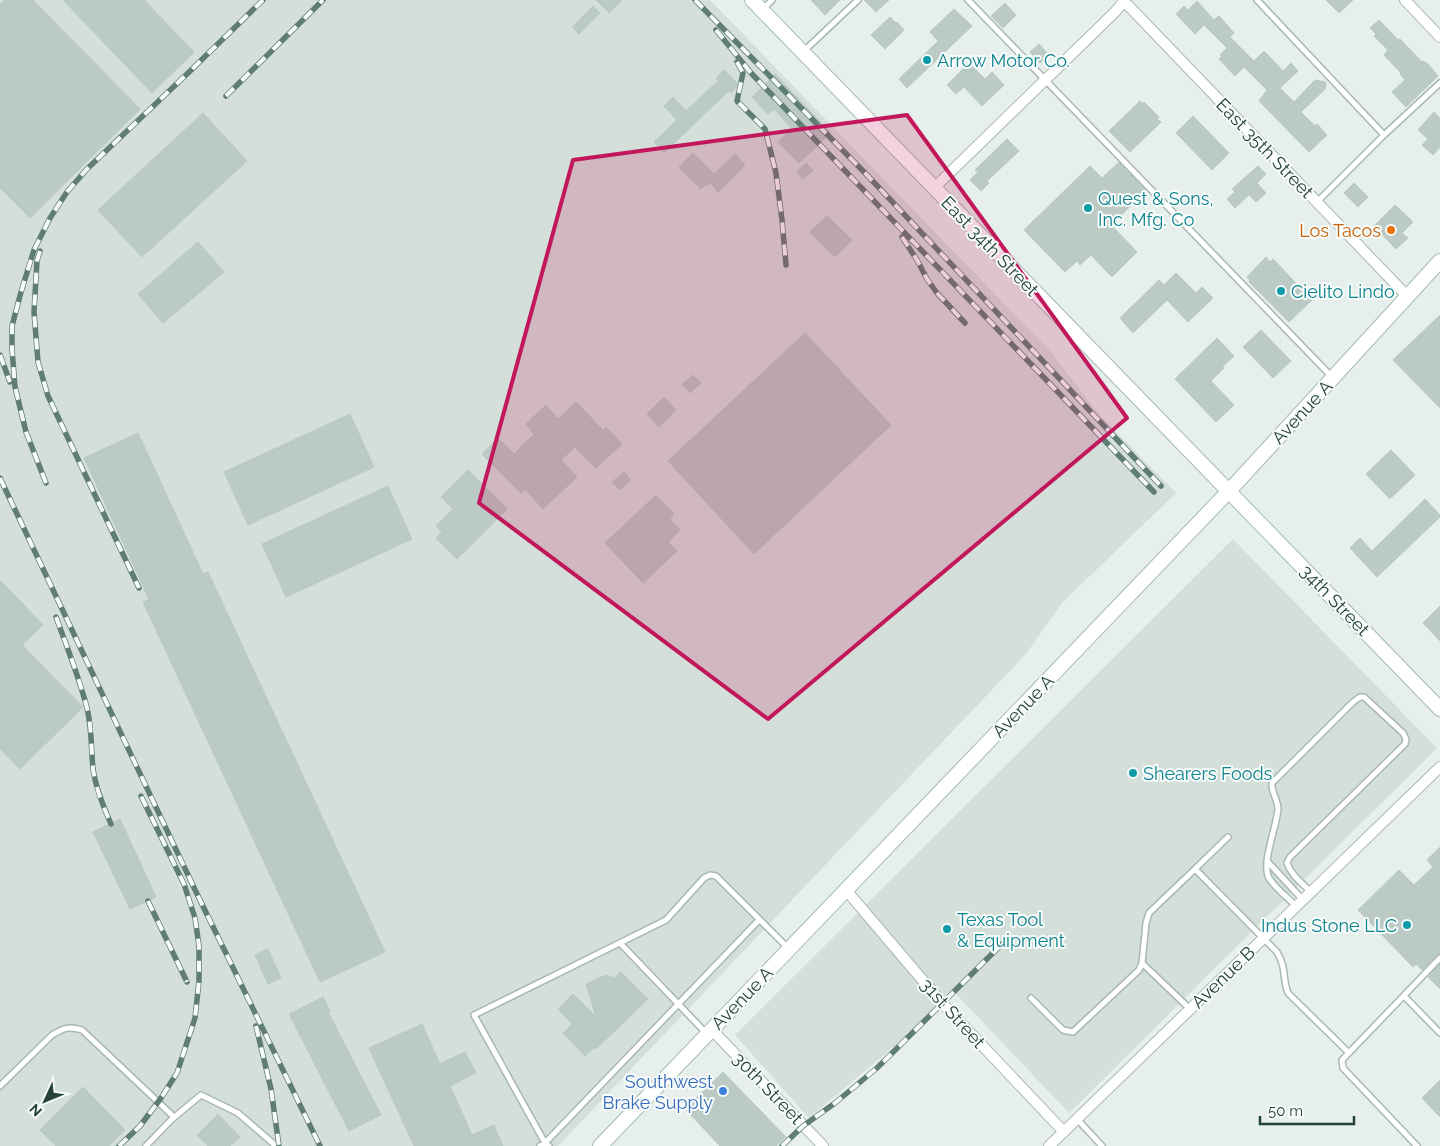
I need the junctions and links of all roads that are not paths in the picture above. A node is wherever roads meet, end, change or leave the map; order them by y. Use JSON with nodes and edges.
{"nodes":[{"id":1,"x":772,"y":0,"type":"edge"},
{"id":2,"x":858,"y":0,"type":"edge"},
{"id":3,"x":968,"y":0,"type":"edge"},
{"id":4,"x":1124,"y":0,"type":"edge"},
{"id":5,"x":1257,"y":0,"type":"edge"},
{"id":6,"x":1406,"y":0,"type":"edge"},
{"id":7,"x":757,"y":5,"type":"edge"},
{"id":8,"x":1440,"y":37,"type":"edge"},
{"id":9,"x":802,"y":52,"type":"junction"},
{"id":10,"x":1045,"y":80,"type":"junction"},
{"id":11,"x":1440,"y":83,"type":"edge"},
{"id":12,"x":1384,"y":135,"type":"junction"},
{"id":13,"x":934,"y":188,"type":"junction"},
{"id":14,"x":1317,"y":202,"type":"junction"},
{"id":15,"x":1439,"y":263,"type":"edge"},
{"id":16,"x":1408,"y":297,"type":"junction"},
{"id":17,"x":1333,"y":378,"type":"junction"},
{"id":18,"x":1229,"y":491,"type":"junction"},
{"id":19,"x":1438,"y":702,"type":"edge"},
{"id":20,"x":1440,"y":767,"type":"edge"},
{"id":21,"x":1228,"y":837,"type":"dead end"},
{"id":22,"x":1268,"y":861,"type":"junction"},
{"id":23,"x":1195,"y":869,"type":"junction"},
{"id":24,"x":846,"y":890,"type":"junction"},
{"id":25,"x":1303,"y":899,"type":"junction"},
{"id":26,"x":759,"y":920,"type":"junction"},
{"id":27,"x":1263,"y":939,"type":"junction"},
{"id":28,"x":620,"y":943,"type":"junction"},
{"id":29,"x":789,"y":949,"type":"junction"},
{"id":30,"x":1440,"y":958,"type":"edge"},
{"id":31,"x":1142,"y":963,"type":"junction"},
{"id":32,"x":1404,"y":996,"type":"junction"},
{"id":33,"x":1031,"y":998,"type":"dead end"},
{"id":34,"x":678,"y":1003,"type":"junction"},
{"id":35,"x":1190,"y":1009,"type":"junction"},
{"id":36,"x":710,"y":1032,"type":"junction"},
{"id":37,"x":1440,"y":1033,"type":"edge"},
{"id":38,"x":1349,"y":1053,"type":"junction"},
{"id":39,"x":0,"y":1086,"type":"edge"},
{"id":40,"x":174,"y":1117,"type":"junction"},
{"id":41,"x":1077,"y":1119,"type":"junction"},
{"id":42,"x":1064,"y":1132,"type":"junction"},
{"id":43,"x":545,"y":1145,"type":"edge"},
{"id":44,"x":146,"y":1146,"type":"edge"},
{"id":45,"x":276,"y":1146,"type":"edge"},
{"id":46,"x":600,"y":1146,"type":"edge"},
{"id":47,"x":823,"y":1146,"type":"edge"},
{"id":48,"x":1049,"y":1146,"type":"edge"},
{"id":49,"x":1102,"y":1146,"type":"edge"},
{"id":50,"x":1417,"y":1146,"type":"edge"}],
"edges":[{"from":1,"to":7,"type":"lane"},
{"from":2,"to":9,"type":"lane"},
{"from":3,"to":10,"type":"lane"},
{"from":4,"to":10,"type":"street"},
{"from":4,"to":14,"type":"street","name":"East 35th Street"},
{"from":5,"to":12,"type":"lane"},
{"from":6,"to":8,"type":"street"},
{"from":7,"to":9,"type":"main road","name":"East 34th Street"},
{"from":9,"to":13,"type":"main road","name":"East 34th Street"},
{"from":10,"to":13,"type":"street"},
{"from":10,"to":17,"type":"lane"},
{"from":11,"to":12,"type":"lane"},
{"from":12,"to":14,"type":"lane"},
{"from":13,"to":18,"type":"main road","name":"East 34th Street"},
{"from":14,"to":16,"type":"street","name":"East 35th Street"},
{"from":15,"to":16,"type":"main road","name":"Avenue A"},
{"from":16,"to":17,"type":"main road","name":"Avenue A"},
{"from":17,"to":18,"type":"main road","name":"Avenue A"},
{"from":18,"to":19,"type":"main road","name":"34th Street"},
{"from":18,"to":24,"type":"main road","name":"Avenue A"},
{"from":20,"to":25,"type":"street","name":"Avenue B"},
{"from":21,"to":23,"type":"lane"},
{"from":22,"to":25,"type":"lane"},
{"from":22,"to":25,"type":"lane"},
{"from":22,"to":25,"type":"lane"},
{"from":23,"to":27,"type":"lane"},
{"from":23,"to":31,"type":"lane"},
{"from":24,"to":29,"type":"main road","name":"Avenue A"},
{"from":24,"to":42,"type":"street","name":"31st Street"},
{"from":25,"to":27,"type":"street","name":"Avenue B"},
{"from":26,"to":28,"type":"lane"},
{"from":26,"to":29,"type":"lane"},
{"from":26,"to":34,"type":"lane"},
{"from":27,"to":35,"type":"street","name":"Avenue B"},
{"from":27,"to":38,"type":"lane"},
{"from":28,"to":34,"type":"lane"},
{"from":28,"to":43,"type":"lane"},
{"from":29,"to":36,"type":"main road","name":"Avenue A"},
{"from":30,"to":32,"type":"lane"},
{"from":31,"to":33,"type":"lane"},
{"from":31,"to":35,"type":"lane"},
{"from":32,"to":37,"type":"lane"},
{"from":32,"to":38,"type":"lane"},
{"from":34,"to":36,"type":"lane"},
{"from":34,"to":43,"type":"lane"},
{"from":35,"to":41,"type":"street","name":"Avenue B"},
{"from":36,"to":46,"type":"main road","name":"Avenue A"},
{"from":36,"to":47,"type":"street","name":"30th Street"},
{"from":38,"to":50,"type":"lane"},
{"from":39,"to":40,"type":"lane"},
{"from":40,"to":44,"type":"lane"},
{"from":40,"to":45,"type":"lane"},
{"from":41,"to":42,"type":"street","name":"Avenue B"},
{"from":41,"to":49,"type":"lane"},
{"from":42,"to":48,"type":"street","name":"Avenue B"}]}
